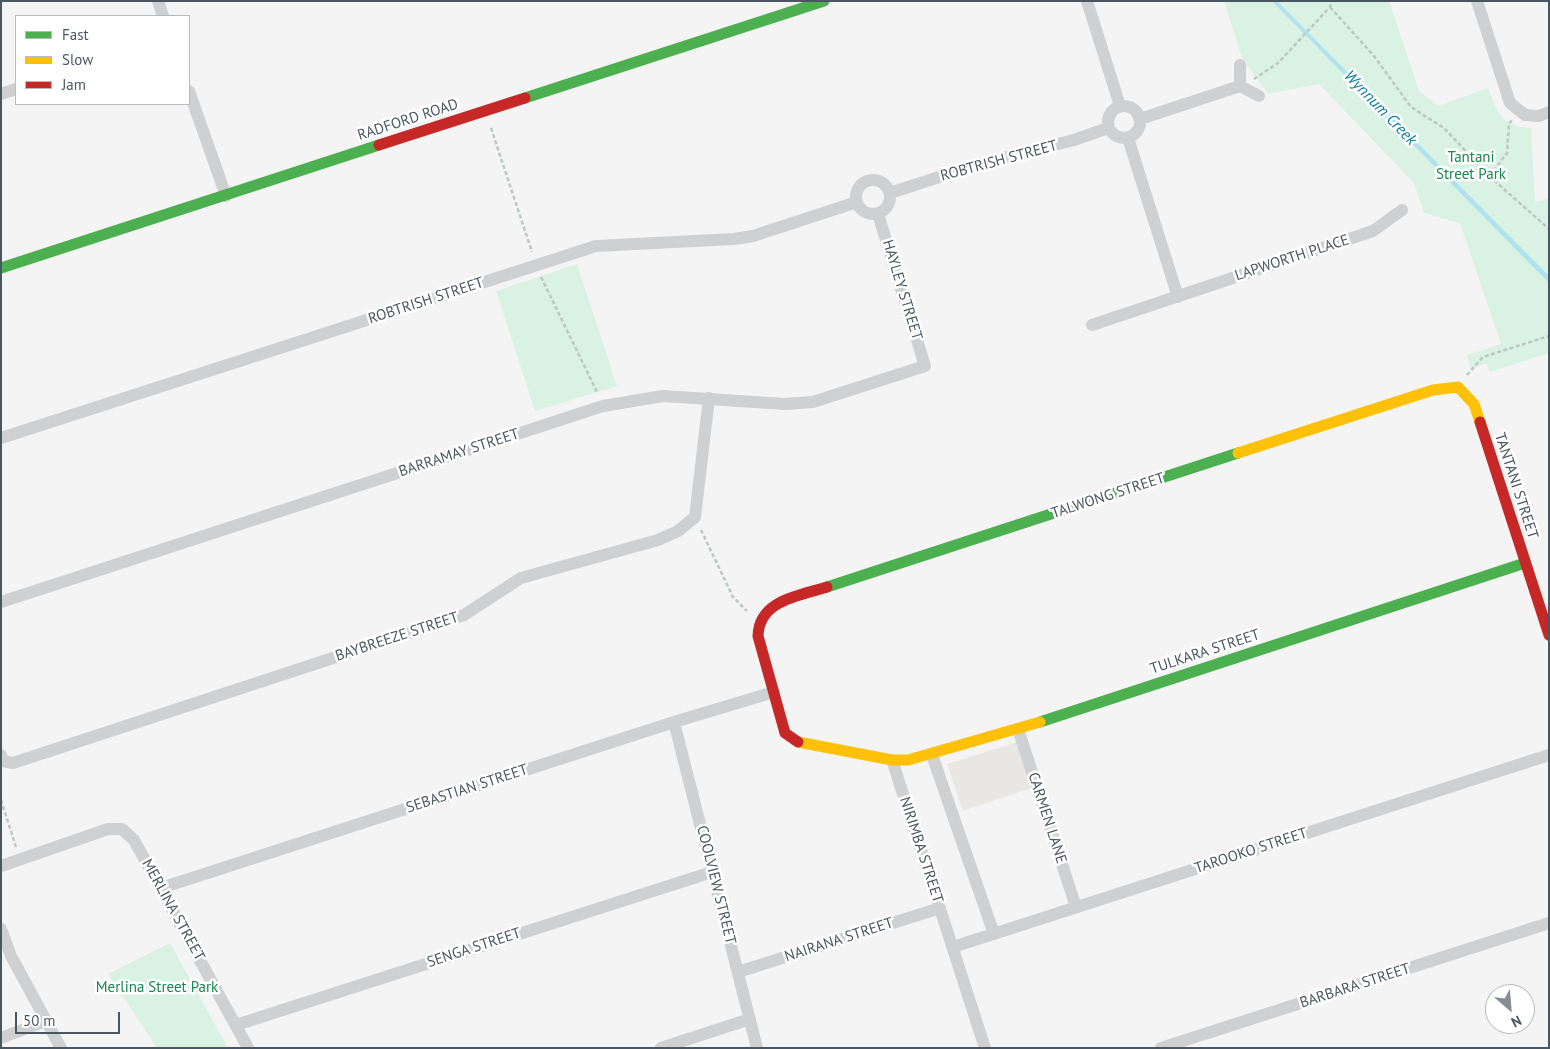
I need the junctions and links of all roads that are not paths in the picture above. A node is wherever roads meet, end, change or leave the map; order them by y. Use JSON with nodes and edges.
{"nodes":[{"id":1,"x":158,"y":1,"type":"edge"},
{"id":2,"x":824,"y":1,"type":"edge"},
{"id":3,"x":1087,"y":1,"type":"edge"},
{"id":4,"x":1476,"y":1,"type":"edge"},
{"id":5,"x":163,"y":15,"type":"edge"},
{"id":6,"x":1240,"y":65,"type":"dead end"},
{"id":7,"x":1240,"y":86,"type":"junction"},
{"id":8,"x":15,"y":89,"type":"edge"},
{"id":9,"x":1,"y":94,"type":"edge"},
{"id":10,"x":190,"y":94,"type":"edge"},
{"id":11,"x":1258,"y":96,"type":"dead end"},
{"id":12,"x":1120,"y":106,"type":"junction"},
{"id":13,"x":1549,"y":112,"type":"edge"},
{"id":14,"x":1140,"y":119,"type":"junction"},
{"id":15,"x":1108,"y":128,"type":"junction"},
{"id":16,"x":1128,"y":138,"type":"junction"},
{"id":17,"x":890,"y":193,"type":"junction"},
{"id":18,"x":226,"y":196,"type":"junction"},
{"id":19,"x":857,"y":202,"type":"junction"},
{"id":20,"x":1402,"y":210,"type":"dead end"},
{"id":21,"x":878,"y":214,"type":"junction"},
{"id":22,"x":1,"y":268,"type":"edge"},
{"id":23,"x":1178,"y":297,"type":"junction"},
{"id":24,"x":1092,"y":325,"type":"dead end"},
{"id":25,"x":925,"y":366,"type":"joint"},
{"id":26,"x":1458,"y":387,"type":"joint"},
{"id":27,"x":709,"y":398,"type":"junction"},
{"id":28,"x":1,"y":438,"type":"edge"},
{"id":29,"x":1525,"y":563,"type":"junction"},
{"id":30,"x":1,"y":602,"type":"edge"},
{"id":31,"x":1549,"y":635,"type":"edge"},
{"id":32,"x":774,"y":692,"type":"junction"},
{"id":33,"x":674,"y":722,"type":"junction"},
{"id":34,"x":1018,"y":729,"type":"junction"},
{"id":35,"x":932,"y":754,"type":"junction"},
{"id":36,"x":1549,"y":755,"type":"edge"},
{"id":37,"x":2,"y":758,"type":"edge"},
{"id":38,"x":892,"y":760,"type":"junction"},
{"id":39,"x":1,"y":866,"type":"edge"},
{"id":40,"x":712,"y":872,"type":"junction"},
{"id":41,"x":161,"y":888,"type":"junction"},
{"id":42,"x":1076,"y":907,"type":"junction"},
{"id":43,"x":940,"y":908,"type":"junction"},
{"id":44,"x":1549,"y":923,"type":"edge"},
{"id":45,"x":1,"y":929,"type":"edge"},
{"id":46,"x":994,"y":934,"type":"junction"},
{"id":47,"x":953,"y":947,"type":"junction"},
{"id":48,"x":738,"y":972,"type":"junction"},
{"id":49,"x":750,"y":1019,"type":"junction"},
{"id":50,"x":46,"y":1021,"type":"junction"},
{"id":51,"x":236,"y":1025,"type":"junction"},
{"id":52,"x":1,"y":1038,"type":"edge"},
{"id":53,"x":60,"y":1048,"type":"edge"},
{"id":54,"x":248,"y":1048,"type":"edge"},
{"id":55,"x":662,"y":1048,"type":"edge"},
{"id":56,"x":757,"y":1048,"type":"edge"},
{"id":57,"x":985,"y":1048,"type":"edge"},
{"id":58,"x":1161,"y":1048,"type":"edge"}],
"edges":[{"from":1,"to":5,"type":"street"},
{"from":2,"to":18,"type":"street","name":"RADFORD ROAD"},
{"from":3,"to":12,"type":"street"},
{"from":4,"to":13,"type":"street"},
{"from":6,"to":7,"type":"street"},
{"from":7,"to":11,"type":"street"},
{"from":7,"to":14,"type":"street"},
{"from":8,"to":9,"type":"street"},
{"from":10,"to":18,"type":"street"},
{"from":12,"to":14,"type":"street"},
{"from":12,"to":15,"type":"street"},
{"from":14,"to":16,"type":"street"},
{"from":15,"to":16,"type":"street"},
{"from":15,"to":17,"type":"street","name":"ROBTRISH STREET"},
{"from":16,"to":23,"type":"street"},
{"from":17,"to":19,"type":"street"},
{"from":17,"to":21,"type":"street"},
{"from":18,"to":22,"type":"street","name":"RADFORD ROAD"},
{"from":19,"to":21,"type":"street"},
{"from":19,"to":28,"type":"street","name":"ROBTRISH STREET"},
{"from":20,"to":23,"type":"street","name":"LAPWORTH PLACE"},
{"from":21,"to":25,"type":"street","name":"HAYLEY STREET"},
{"from":23,"to":24,"type":"street","name":"LAPWORTH PLACE"},
{"from":25,"to":27,"type":"street","name":"BARRAMAY STREET"},
{"from":26,"to":29,"type":"street","name":"TANTANI STREET"},
{"from":26,"to":32,"type":"street","name":"TALWONG STREET"},
{"from":27,"to":30,"type":"street","name":"BARRAMAY STREET"},
{"from":27,"to":37,"type":"street","name":"BAYBREEZE STREET"},
{"from":29,"to":31,"type":"street","name":"TANTANI STREET"},
{"from":29,"to":34,"type":"street","name":"TULKARA STREET"},
{"from":32,"to":33,"type":"street","name":"SEBASTIAN STREET"},
{"from":32,"to":38,"type":"street"},
{"from":33,"to":40,"type":"street","name":"COOLVIEW STREET"},
{"from":33,"to":41,"type":"street","name":"SEBASTIAN STREET"},
{"from":34,"to":35,"type":"street","name":"TULKARA STREET"},
{"from":34,"to":42,"type":"street","name":"CARMEN LANE"},
{"from":35,"to":38,"type":"street","name":"TULKARA STREET"},
{"from":35,"to":46,"type":"street"},
{"from":36,"to":42,"type":"street","name":"TAROOKO STREET"},
{"from":38,"to":43,"type":"street","name":"NIRIMBA STREET"},
{"from":39,"to":41,"type":"street","name":"MERLINA STREET"},
{"from":40,"to":48,"type":"street","name":"COOLVIEW STREET"},
{"from":40,"to":51,"type":"street","name":"SENGA STREET"},
{"from":41,"to":51,"type":"street","name":"MERLINA STREET"},
{"from":42,"to":46,"type":"street","name":"TAROOKO STREET"},
{"from":43,"to":47,"type":"street","name":"NIRIMBA STREET"},
{"from":43,"to":48,"type":"street","name":"NAIRANA STREET"},
{"from":44,"to":58,"type":"street","name":"BARBARA STREET"},
{"from":45,"to":50,"type":"street"},
{"from":46,"to":47,"type":"street","name":"TAROOKO STREET"},
{"from":47,"to":57,"type":"street","name":"NIRIMBA STREET"},
{"from":48,"to":49,"type":"street","name":"COOLVIEW STREET"},
{"from":49,"to":55,"type":"street"},
{"from":49,"to":56,"type":"street","name":"COOLVIEW STREET"},
{"from":50,"to":52,"type":"street"},
{"from":50,"to":53,"type":"street"},
{"from":51,"to":54,"type":"street","name":"MERLINA STREET"}]}
